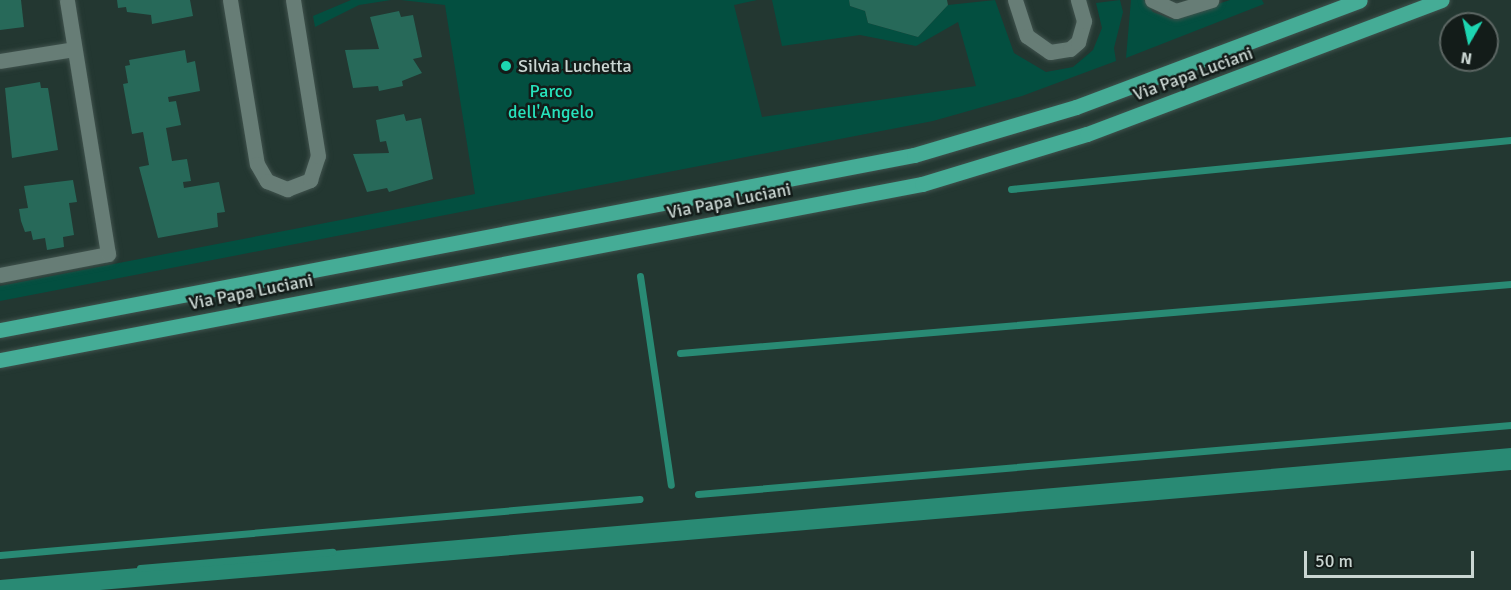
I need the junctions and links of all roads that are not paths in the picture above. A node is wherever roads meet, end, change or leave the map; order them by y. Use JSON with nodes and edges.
{"nodes":[{"id":1,"x":67,"y":0,"type":"edge"},
{"id":2,"x":230,"y":0,"type":"edge"},
{"id":3,"x":293,"y":0,"type":"edge"},
{"id":4,"x":1015,"y":0,"type":"edge"},
{"id":5,"x":1078,"y":0,"type":"edge"},
{"id":6,"x":1152,"y":0,"type":"edge"},
{"id":7,"x":1211,"y":0,"type":"edge"},
{"id":8,"x":1360,"y":0,"type":"edge"},
{"id":9,"x":1442,"y":0,"type":"edge"},
{"id":10,"x":74,"y":49,"type":"junction"},
{"id":11,"x":0,"y":61,"type":"edge"},
{"id":12,"x":0,"y":274,"type":"edge"},
{"id":13,"x":0,"y":330,"type":"edge"},
{"id":14,"x":0,"y":360,"type":"edge"}],
"edges":[{"from":1,"to":10,"type":"street"},
{"from":2,"to":3,"type":"street"},
{"from":4,"to":5,"type":"street"},
{"from":6,"to":7,"type":"street"},
{"from":8,"to":13,"type":"main road","name":"Via Papa Luciani"},
{"from":9,"to":14,"type":"main road","name":"Via Papa Luciani"},
{"from":10,"to":11,"type":"street"},
{"from":10,"to":12,"type":"street"}]}
